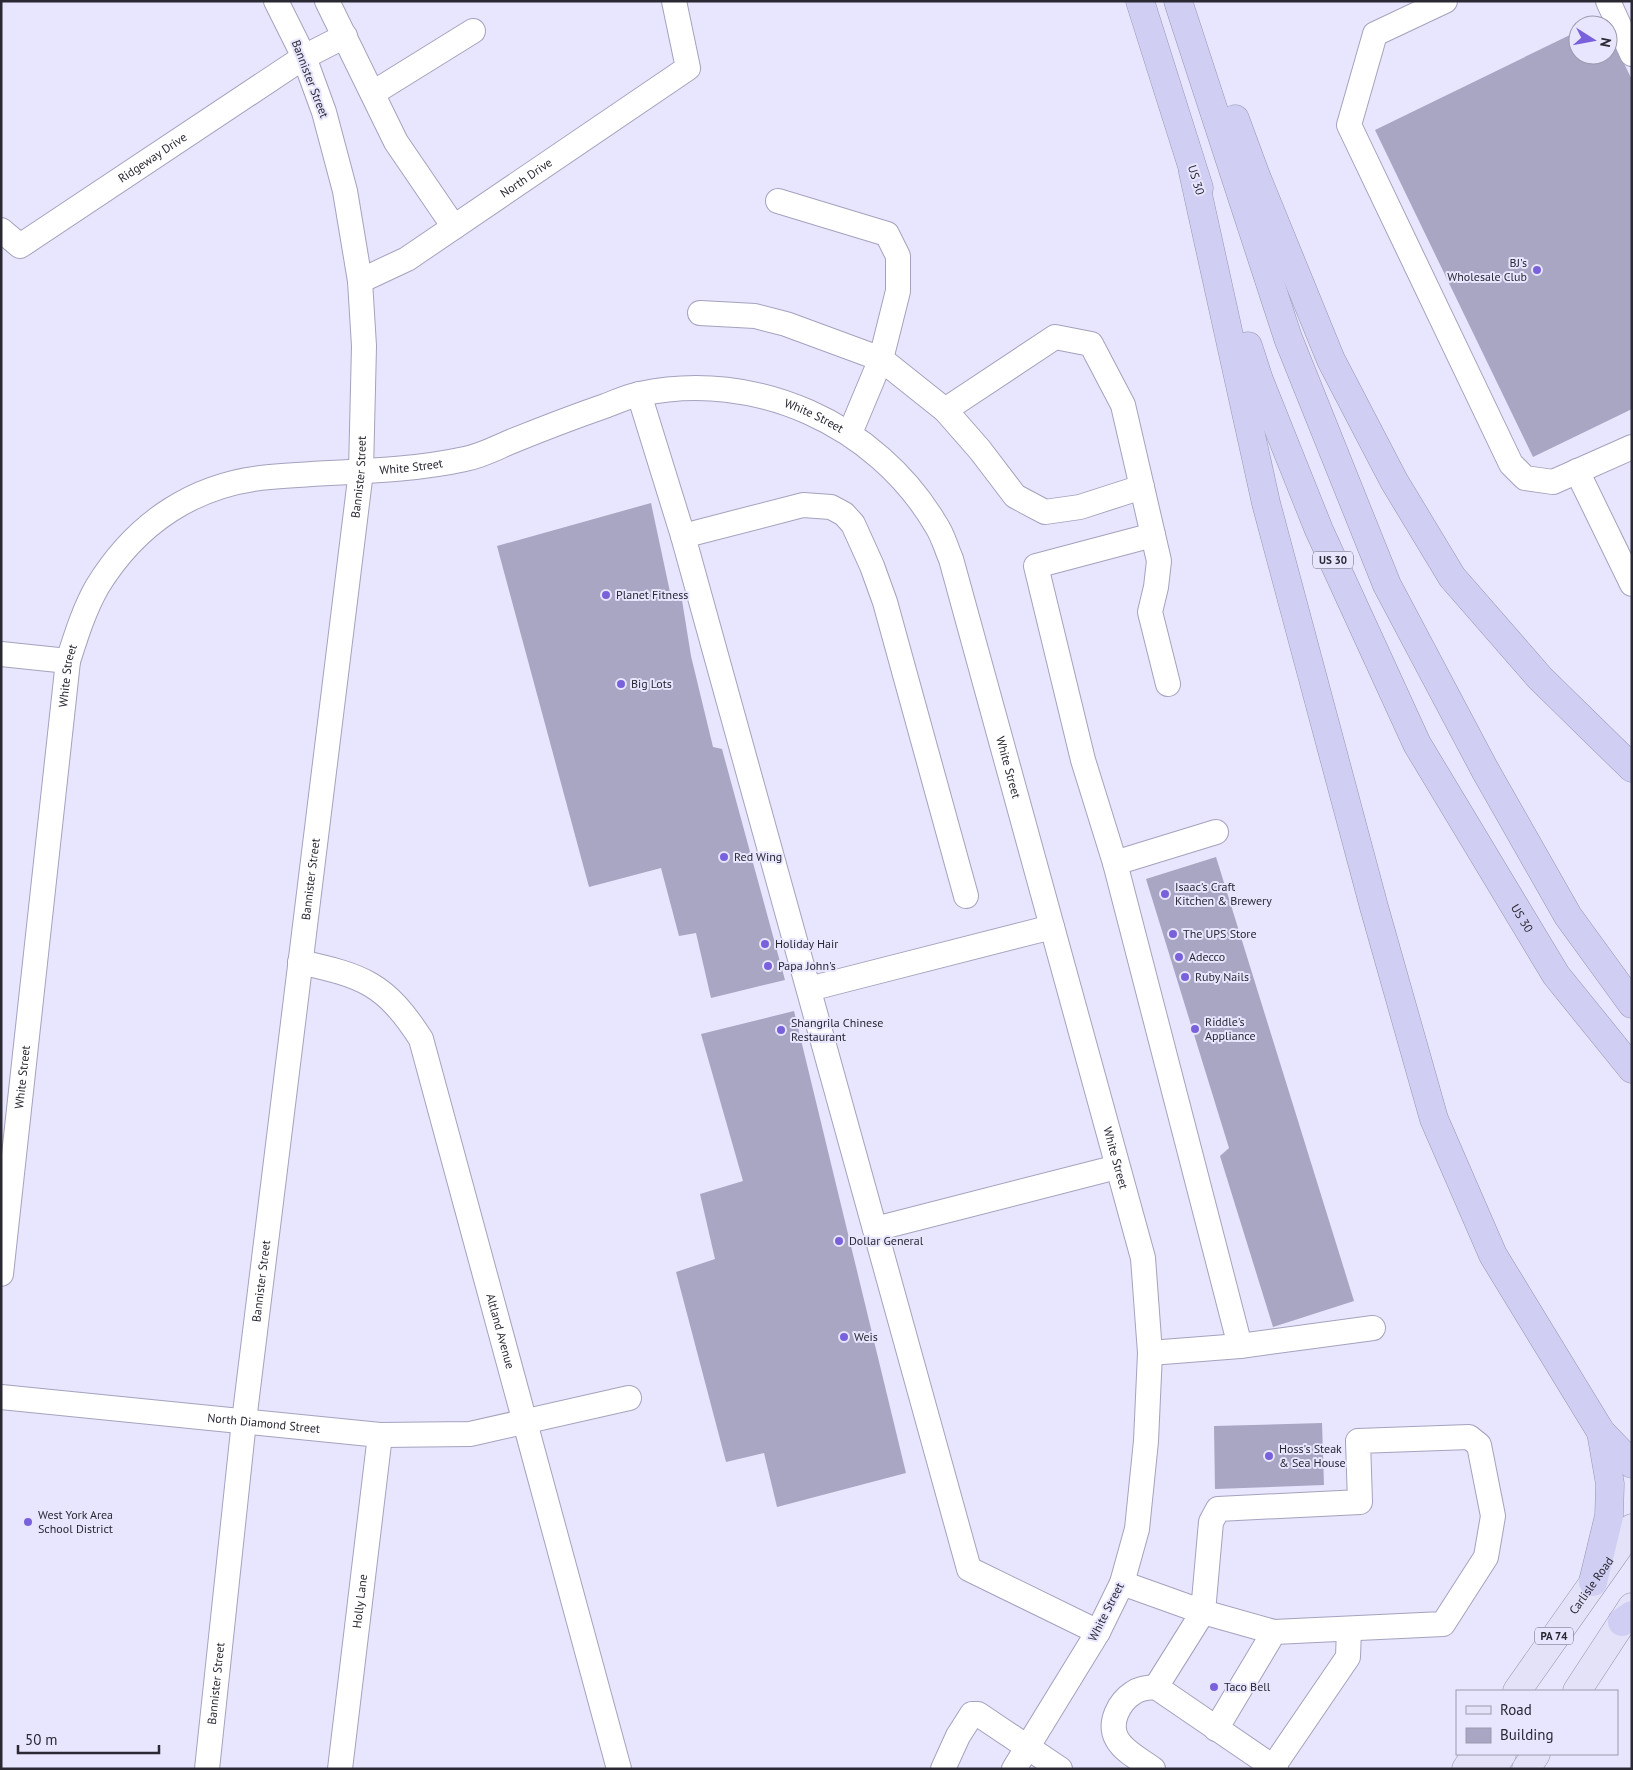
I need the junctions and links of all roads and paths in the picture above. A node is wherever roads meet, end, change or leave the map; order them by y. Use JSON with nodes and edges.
{"nodes":[{"id":1,"x":276,"y":1,"type":"edge"},
{"id":2,"x":327,"y":1,"type":"edge"},
{"id":3,"x":674,"y":1,"type":"edge"},
{"id":4,"x":1140,"y":1,"type":"edge"},
{"id":5,"x":1178,"y":1,"type":"edge"},
{"id":6,"x":1192,"y":1,"type":"edge"},
{"id":7,"x":1445,"y":1,"type":"edge"},
{"id":8,"x":1608,"y":1,"type":"edge"},
{"id":9,"x":473,"y":31,"type":"dead end"},
{"id":10,"x":345,"y":36,"type":"junction"},
{"id":11,"x":1632,"y":54,"type":"edge"},
{"id":12,"x":304,"y":57,"type":"junction"},
{"id":13,"x":373,"y":93,"type":"junction"},
{"id":14,"x":1194,"y":172,"type":"junction"},
{"id":15,"x":778,"y":201,"type":"dead end"},
{"id":16,"x":454,"y":227,"type":"junction"},
{"id":17,"x":1,"y":230,"type":"edge"},
{"id":18,"x":360,"y":281,"type":"junction"},
{"id":19,"x":700,"y":313,"type":"dead end"},
{"id":20,"x":881,"y":359,"type":"junction"},
{"id":21,"x":639,"y":394,"type":"junction"},
{"id":22,"x":945,"y":410,"type":"junction"},
{"id":23,"x":850,"y":433,"type":"junction"},
{"id":24,"x":1632,"y":447,"type":"edge"},
{"id":25,"x":361,"y":471,"type":"junction"},
{"id":26,"x":1577,"y":471,"type":"junction"},
{"id":27,"x":1142,"y":487,"type":"junction"},
{"id":28,"x":1153,"y":535,"type":"junction"},
{"id":29,"x":683,"y":536,"type":"junction"},
{"id":30,"x":1632,"y":584,"type":"edge"},
{"id":31,"x":1,"y":654,"type":"edge"},
{"id":32,"x":68,"y":661,"type":"junction"},
{"id":33,"x":1168,"y":684,"type":"dead end"},
{"id":34,"x":1632,"y":768,"type":"edge"},
{"id":35,"x":1216,"y":832,"type":"dead end"},
{"id":36,"x":1115,"y":863,"type":"junction"},
{"id":37,"x":966,"y":896,"type":"dead end"},
{"id":38,"x":1052,"y":927,"type":"junction"},
{"id":39,"x":300,"y":962,"type":"junction"},
{"id":40,"x":809,"y":989,"type":"junction"},
{"id":41,"x":1632,"y":1004,"type":"edge"},
{"id":42,"x":1632,"y":1069,"type":"edge"},
{"id":43,"x":1117,"y":1167,"type":"junction"},
{"id":44,"x":875,"y":1229,"type":"junction"},
{"id":45,"x":1,"y":1274,"type":"edge"},
{"id":46,"x":1373,"y":1328,"type":"dead end"},
{"id":47,"x":1240,"y":1346,"type":"junction"},
{"id":48,"x":1150,"y":1353,"type":"junction"},
{"id":49,"x":1,"y":1397,"type":"edge"},
{"id":50,"x":629,"y":1398,"type":"dead end"},
{"id":51,"x":244,"y":1421,"type":"junction"},
{"id":52,"x":524,"y":1421,"type":"junction"},
{"id":53,"x":1601,"y":1432,"type":"junction"},
{"id":54,"x":380,"y":1435,"type":"junction"},
{"id":55,"x":1632,"y":1464,"type":"edge"},
{"id":56,"x":1632,"y":1528,"type":"edge"},
{"id":57,"x":1593,"y":1582,"type":"junction"},
{"id":58,"x":1122,"y":1583,"type":"junction"},
{"id":59,"x":1203,"y":1612,"type":"junction"},
{"id":60,"x":1628,"y":1615,"type":"edge"},
{"id":61,"x":1349,"y":1629,"type":"junction"},
{"id":62,"x":1098,"y":1632,"type":"junction"},
{"id":63,"x":1274,"y":1632,"type":"junction"},
{"id":64,"x":1548,"y":1644,"type":"junction"},
{"id":65,"x":1156,"y":1687,"type":"junction"},
{"id":66,"x":1518,"y":1690,"type":"edge"},
{"id":67,"x":1529,"y":1690,"type":"edge"},
{"id":68,"x":1578,"y":1690,"type":"edge"},
{"id":69,"x":1216,"y":1729,"type":"junction"},
{"id":70,"x":1027,"y":1747,"type":"junction"},
{"id":71,"x":1475,"y":1755,"type":"edge"},
{"id":72,"x":1501,"y":1755,"type":"edge"},
{"id":73,"x":1535,"y":1755,"type":"edge"},
{"id":74,"x":1275,"y":1768,"type":"edge"},
{"id":75,"x":207,"y":1769,"type":"edge"},
{"id":76,"x":340,"y":1769,"type":"edge"},
{"id":77,"x":619,"y":1769,"type":"edge"},
{"id":78,"x":943,"y":1769,"type":"edge"},
{"id":79,"x":1014,"y":1769,"type":"edge"},
{"id":80,"x":1060,"y":1769,"type":"edge"},
{"id":81,"x":1153,"y":1769,"type":"edge"},
{"id":82,"x":1466,"y":1769,"type":"edge"},
{"id":83,"x":1492,"y":1769,"type":"edge"},
{"id":84,"x":1526,"y":1769,"type":"edge"}],
"edges":[{"from":1,"to":12,"type":"street","name":"Bannister Street"},
{"from":2,"to":10,"type":"street"},
{"from":3,"to":16,"type":"street","name":"North Drive"},
{"from":4,"to":14,"type":"highway","name":"US 30","number":"US 30"},
{"from":5,"to":41,"type":"highway"},
{"from":6,"to":34,"type":"highway"},
{"from":7,"to":26,"type":"street"},
{"from":8,"to":11,"type":"street"},
{"from":9,"to":13,"type":"street"},
{"from":10,"to":12,"type":"street"},
{"from":10,"to":13,"type":"street"},
{"from":12,"to":17,"type":"street","name":"Ridgeway Drive"},
{"from":12,"to":18,"type":"street","name":"Bannister Street"},
{"from":13,"to":16,"type":"street"},
{"from":14,"to":42,"type":"highway","name":"US 30","number":"US 30"},
{"from":14,"to":53,"type":"highway"},
{"from":15,"to":20,"type":"street"},
{"from":16,"to":18,"type":"street","name":"North Drive"},
{"from":18,"to":25,"type":"street","name":"Bannister Street"},
{"from":19,"to":20,"type":"street"},
{"from":20,"to":22,"type":"street"},
{"from":20,"to":23,"type":"street"},
{"from":21,"to":23,"type":"street","name":"White Street"},
{"from":21,"to":25,"type":"street","name":"White Street"},
{"from":21,"to":29,"type":"street"},
{"from":22,"to":27,"type":"street"},
{"from":22,"to":27,"type":"street"},
{"from":23,"to":38,"type":"street","name":"White Street"},
{"from":24,"to":26,"type":"street"},
{"from":25,"to":32,"type":"street","name":"White Street"},
{"from":25,"to":39,"type":"street","name":"Bannister Street"},
{"from":26,"to":30,"type":"street"},
{"from":27,"to":28,"type":"street"},
{"from":28,"to":33,"type":"street"},
{"from":28,"to":36,"type":"street"},
{"from":29,"to":37,"type":"street"},
{"from":29,"to":40,"type":"street"},
{"from":31,"to":32,"type":"street"},
{"from":32,"to":45,"type":"street","name":"White Street"},
{"from":35,"to":36,"type":"street"},
{"from":36,"to":47,"type":"street"},
{"from":38,"to":40,"type":"street"},
{"from":38,"to":43,"type":"street","name":"White Street"},
{"from":39,"to":51,"type":"street","name":"Bannister Street"},
{"from":39,"to":52,"type":"street","name":"Altland Avenue"},
{"from":40,"to":44,"type":"street"},
{"from":43,"to":44,"type":"street"},
{"from":43,"to":48,"type":"street","name":"White Street"},
{"from":44,"to":62,"type":"street"},
{"from":46,"to":47,"type":"street"},
{"from":47,"to":48,"type":"street"},
{"from":48,"to":58,"type":"street","name":"White Street"},
{"from":49,"to":51,"type":"street","name":"North Diamond Street"},
{"from":50,"to":52,"type":"street","name":"North Diamond Street"},
{"from":51,"to":54,"type":"street","name":"North Diamond Street"},
{"from":51,"to":75,"type":"street","name":"Bannister Street"},
{"from":52,"to":54,"type":"street","name":"North Diamond Street"},
{"from":52,"to":77,"type":"street","name":"Altland Avenue"},
{"from":53,"to":55,"type":"highway"},
{"from":53,"to":57,"type":"highway"},
{"from":54,"to":76,"type":"street","name":"Holly Lane"},
{"from":56,"to":57,"type":"main road","name":"Carlisle Road","number":"PA 74"},
{"from":57,"to":64,"type":"main road","name":"Carlisle Road","number":"PA 74"},
{"from":58,"to":59,"type":"street"},
{"from":58,"to":62,"type":"street","name":"White Street"},
{"from":59,"to":61,"type":"street"},
{"from":59,"to":63,"type":"street"},
{"from":59,"to":65,"type":"street"},
{"from":60,"to":68,"type":"main road"},
{"from":61,"to":63,"type":"street"},
{"from":61,"to":74,"type":"street"},
{"from":62,"to":70,"type":"street","name":"White Street"},
{"from":63,"to":69,"type":"street"},
{"from":64,"to":66,"type":"main road","name":"Carlisle Road","number":"PA 74"},
{"from":64,"to":67,"type":"main road"},
{"from":65,"to":69,"type":"street"},
{"from":65,"to":81,"type":"street"},
{"from":69,"to":74,"type":"street"},
{"from":70,"to":78,"type":"street"},
{"from":70,"to":79,"type":"street","name":"White Street"},
{"from":70,"to":80,"type":"street"},
{"from":71,"to":82,"type":"main road"},
{"from":72,"to":83,"type":"main road"},
{"from":73,"to":84,"type":"main road"}]}
